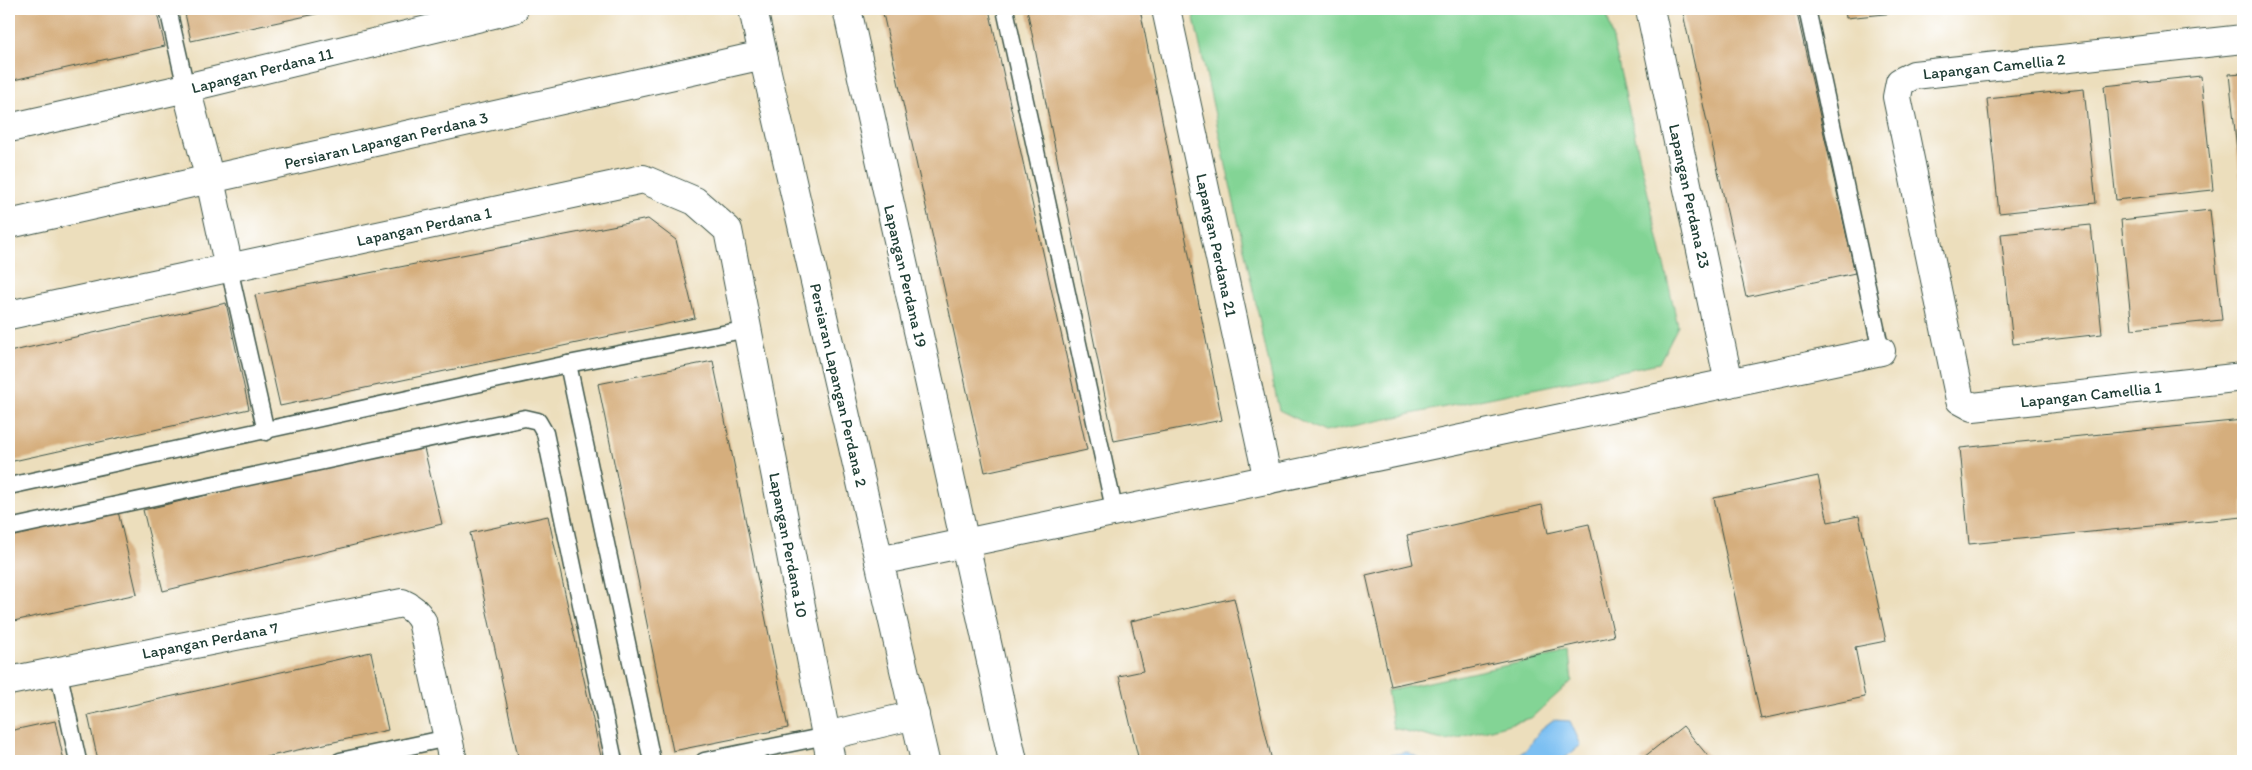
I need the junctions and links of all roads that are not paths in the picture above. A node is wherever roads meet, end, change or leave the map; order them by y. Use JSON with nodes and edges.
{"nodes":[{"id":1,"x":168,"y":9,"type":"edge"},
{"id":2,"x":514,"y":9,"type":"edge"},
{"id":3,"x":753,"y":9,"type":"edge"},
{"id":4,"x":847,"y":9,"type":"edge"},
{"id":5,"x":1005,"y":9,"type":"edge"},
{"id":6,"x":1166,"y":9,"type":"edge"},
{"id":7,"x":1650,"y":9,"type":"edge"},
{"id":8,"x":1807,"y":9,"type":"edge"},
{"id":9,"x":2243,"y":39,"type":"edge"},
{"id":10,"x":762,"y":55,"type":"junction"},
{"id":11,"x":186,"y":88,"type":"junction"},
{"id":12,"x":9,"y":128,"type":"edge"},
{"id":13,"x":210,"y":180,"type":"junction"},
{"id":14,"x":9,"y":224,"type":"edge"},
{"id":15,"x":229,"y":268,"type":"junction"},
{"id":16,"x":9,"y":315,"type":"edge"},
{"id":17,"x":748,"y":329,"type":"junction"},
{"id":18,"x":1881,"y":351,"type":"joint"},
{"id":19,"x":568,"y":364,"type":"junction"},
{"id":20,"x":2243,"y":377,"type":"edge"},
{"id":21,"x":1955,"y":381,"type":"joint"},
{"id":22,"x":1730,"y":383,"type":"junction"},
{"id":23,"x":266,"y":432,"type":"junction"},
{"id":24,"x":1268,"y":480,"type":"junction"},
{"id":25,"x":9,"y":486,"type":"edge"},
{"id":26,"x":1116,"y":513,"type":"junction"},
{"id":27,"x":9,"y":528,"type":"edge"},
{"id":28,"x":966,"y":544,"type":"junction"},
{"id":29,"x":879,"y":562,"type":"junction"},
{"id":30,"x":58,"y":670,"type":"junction"},
{"id":31,"x":9,"y":681,"type":"edge"},
{"id":32,"x":915,"y":715,"type":"junction"},
{"id":33,"x":828,"y":749,"type":"edge"},
{"id":34,"x":450,"y":750,"type":"edge"},
{"id":35,"x":78,"y":761,"type":"edge"},
{"id":36,"x":340,"y":761,"type":"edge"},
{"id":37,"x":614,"y":761,"type":"edge"},
{"id":38,"x":652,"y":761,"type":"edge"},
{"id":39,"x":704,"y":761,"type":"edge"},
{"id":40,"x":925,"y":761,"type":"edge"},
{"id":41,"x":1013,"y":761,"type":"edge"}],
"edges":[{"from":1,"to":11,"type":"lane"},
{"from":2,"to":11,"type":"street","name":"Lapangan Perdana 11"},
{"from":3,"to":10,"type":"street","name":"Persiaran Lapangan Perdana 2"},
{"from":4,"to":28,"type":"street","name":"Lapangan Perdana 19"},
{"from":5,"to":26,"type":"lane"},
{"from":6,"to":24,"type":"street","name":"Lapangan Perdana 21"},
{"from":7,"to":22,"type":"street","name":"Lapangan Perdana 23"},
{"from":8,"to":18,"type":"lane"},
{"from":9,"to":21,"type":"street","name":"Lapangan Camellia 2"},
{"from":10,"to":13,"type":"street","name":"Persiaran Lapangan Perdana 3"},
{"from":10,"to":29,"type":"street","name":"Persiaran Lapangan Perdana 2"},
{"from":11,"to":12,"type":"street","name":"Lapangan Perdana 11"},
{"from":11,"to":13,"type":"street"},
{"from":13,"to":14,"type":"street","name":"Persiaran Lapangan Perdana 3"},
{"from":13,"to":15,"type":"street"},
{"from":15,"to":16,"type":"street","name":"Lapangan Perdana 1"},
{"from":15,"to":17,"type":"street","name":"Lapangan Perdana 1"},
{"from":15,"to":23,"type":"lane"},
{"from":17,"to":19,"type":"lane"},
{"from":17,"to":33,"type":"street","name":"Lapangan Perdana 10"},
{"from":18,"to":22,"type":"street"},
{"from":19,"to":23,"type":"lane"},
{"from":19,"to":38,"type":"lane"},
{"from":20,"to":21,"type":"street","name":"Lapangan Camellia 1"},
{"from":22,"to":24,"type":"street"},
{"from":23,"to":25,"type":"lane"},
{"from":24,"to":26,"type":"street"},
{"from":26,"to":28,"type":"street"},
{"from":27,"to":37,"type":"lane"},
{"from":28,"to":29,"type":"street"},
{"from":28,"to":41,"type":"street","name":"Lapangan Perdana 19"},
{"from":29,"to":32,"type":"street","name":"Persiaran Lapangan Perdana 2"},
{"from":30,"to":31,"type":"street","name":"Lapangan Perdana 7"},
{"from":30,"to":34,"type":"street","name":"Lapangan Perdana 7"},
{"from":30,"to":35,"type":"lane"},
{"from":32,"to":33,"type":"street"},
{"from":32,"to":40,"type":"street","name":"Persiaran Lapangan Perdana 2"},
{"from":33,"to":39,"type":"lane"},
{"from":34,"to":36,"type":"lane"}]}
